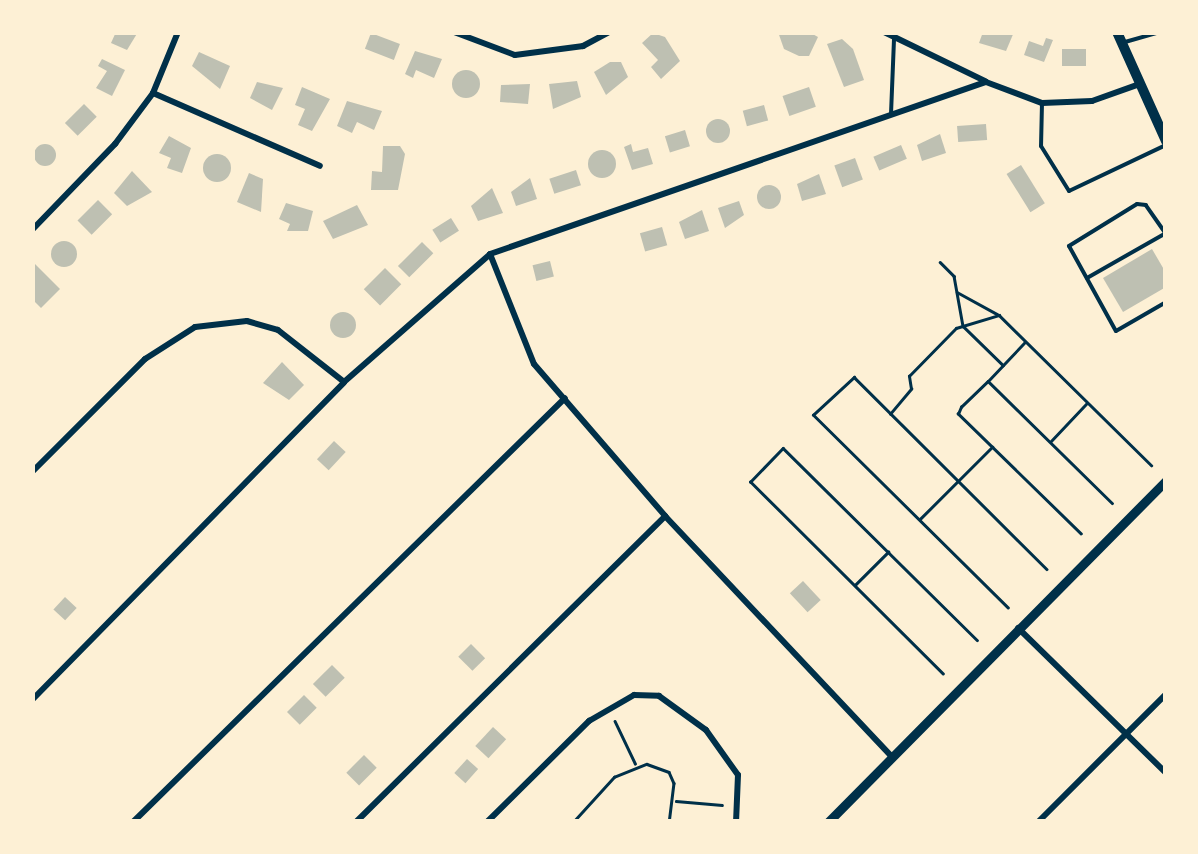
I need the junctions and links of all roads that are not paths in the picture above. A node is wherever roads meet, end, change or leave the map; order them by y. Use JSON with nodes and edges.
{"nodes":[{"id":1,"x":178,"y":32,"type":"edge"},
{"id":2,"x":454,"y":32,"type":"edge"},
{"id":3,"x":609,"y":32,"type":"edge"},
{"id":4,"x":884,"y":32,"type":"edge"},
{"id":5,"x":1161,"y":32,"type":"edge"},
{"id":6,"x":1148,"y":34,"type":"edge"},
{"id":7,"x":894,"y":37,"type":"junction"},
{"id":8,"x":1119,"y":38,"type":"edge"},
{"id":9,"x":986,"y":82,"type":"junction"},
{"id":10,"x":1137,"y":85,"type":"junction"},
{"id":11,"x":153,"y":93,"type":"junction"},
{"id":12,"x":1042,"y":103,"type":"junction"},
{"id":13,"x":891,"y":114,"type":"junction"},
{"id":14,"x":1166,"y":143,"type":"edge"},
{"id":15,"x":320,"y":166,"type":"dead end"},
{"id":16,"x":32,"y":230,"type":"edge"},
{"id":17,"x":1165,"y":234,"type":"edge"},
{"id":18,"x":490,"y":254,"type":"junction"},
{"id":19,"x":1086,"y":278,"type":"junction"},
{"id":20,"x":1166,"y":302,"type":"edge"},
{"id":21,"x":344,"y":382,"type":"junction"},
{"id":22,"x":564,"y":398,"type":"junction"},
{"id":23,"x":32,"y":472,"type":"edge"},
{"id":24,"x":1165,"y":482,"type":"edge"},
{"id":25,"x":665,"y":516,"type":"junction"},
{"id":26,"x":1018,"y":628,"type":"junction"},
{"id":27,"x":1166,"y":694,"type":"edge"},
{"id":28,"x":32,"y":700,"type":"edge"},
{"id":29,"x":1125,"y":733,"type":"junction"},
{"id":30,"x":892,"y":757,"type":"junction"},
{"id":31,"x":1166,"y":773,"type":"edge"},
{"id":32,"x":133,"y":822,"type":"edge"},
{"id":33,"x":356,"y":822,"type":"edge"},
{"id":34,"x":487,"y":822,"type":"edge"},
{"id":35,"x":736,"y":822,"type":"edge"},
{"id":36,"x":828,"y":822,"type":"edge"},
{"id":37,"x":1038,"y":822,"type":"edge"}],
"edges":[{"from":1,"to":11,"type":"street"},
{"from":2,"to":3,"type":"street"},
{"from":4,"to":7,"type":"street"},
{"from":5,"to":6,"type":"lane"},
{"from":6,"to":8,"type":"lane"},
{"from":7,"to":9,"type":"street"},
{"from":7,"to":13,"type":"lane"},
{"from":8,"to":10,"type":"main road"},
{"from":9,"to":12,"type":"street"},
{"from":9,"to":13,"type":"street"},
{"from":10,"to":12,"type":"street"},
{"from":10,"to":14,"type":"main road"},
{"from":11,"to":15,"type":"street"},
{"from":11,"to":16,"type":"street"},
{"from":12,"to":14,"type":"lane"},
{"from":13,"to":18,"type":"street"},
{"from":17,"to":19,"type":"lane"},
{"from":17,"to":19,"type":"lane"},
{"from":18,"to":21,"type":"street"},
{"from":18,"to":22,"type":"street"},
{"from":19,"to":20,"type":"lane"},
{"from":21,"to":23,"type":"street"},
{"from":21,"to":28,"type":"street"},
{"from":22,"to":25,"type":"street"},
{"from":22,"to":32,"type":"street"},
{"from":24,"to":26,"type":"street"},
{"from":25,"to":30,"type":"street"},
{"from":25,"to":33,"type":"street"},
{"from":26,"to":29,"type":"street"},
{"from":26,"to":30,"type":"street"},
{"from":27,"to":29,"type":"street"},
{"from":29,"to":31,"type":"street"},
{"from":29,"to":37,"type":"street"},
{"from":30,"to":36,"type":"street"},
{"from":34,"to":35,"type":"street"}]}
